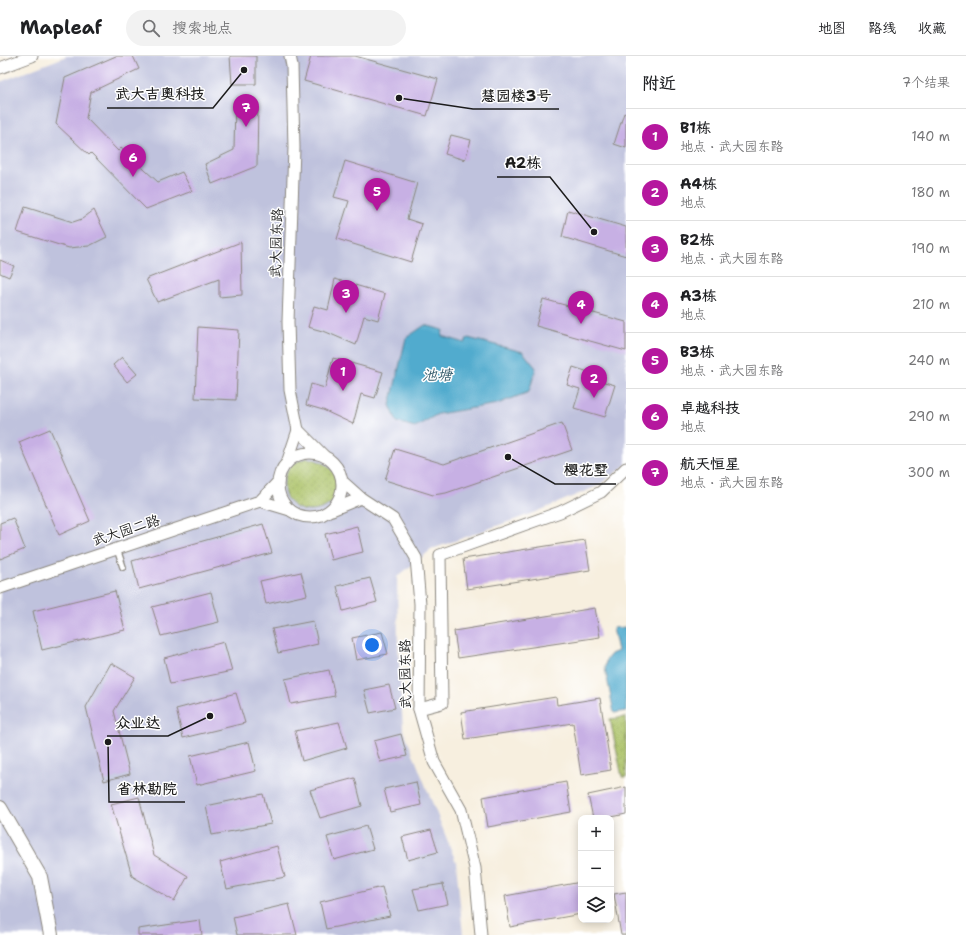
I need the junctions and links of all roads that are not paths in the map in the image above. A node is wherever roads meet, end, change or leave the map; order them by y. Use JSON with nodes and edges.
{"nodes":[{"id":1,"x":32,"y":56,"type":"edge"},
{"id":2,"x":290,"y":56,"type":"edge"},
{"id":3,"x":0,"y":68,"type":"edge"},
{"id":4,"x":298,"y":430,"type":"junction"},
{"id":5,"x":325,"y":457,"type":"junction"},
{"id":6,"x":287,"y":463,"type":"junction"},
{"id":7,"x":626,"y":468,"type":"edge"},
{"id":8,"x":342,"y":481,"type":"junction"},
{"id":9,"x":278,"y":482,"type":"junction"},
{"id":10,"x":361,"y":498,"type":"junction"},
{"id":11,"x":260,"y":502,"type":"junction"},
{"id":12,"x":290,"y":510,"type":"junction"},
{"id":13,"x":330,"y":510,"type":"junction"},
{"id":14,"x":117,"y":549,"type":"junction"},
{"id":15,"x":123,"y":567,"type":"dead end"},
{"id":16,"x":0,"y":588,"type":"edge"},
{"id":17,"x":419,"y":709,"type":"junction"},
{"id":18,"x":0,"y":808,"type":"edge"},
{"id":19,"x":51,"y":935,"type":"edge"},
{"id":20,"x":481,"y":935,"type":"edge"}],
"edges":[{"from":1,"to":3,"type":"street"},
{"from":2,"to":4,"type":"street","name":"武大园东路"},
{"from":4,"to":5,"type":"street"},
{"from":4,"to":6,"type":"street"},
{"from":5,"to":6,"type":"street"},
{"from":5,"to":8,"type":"street"},
{"from":6,"to":9,"type":"street"},
{"from":7,"to":17,"type":"street"},
{"from":8,"to":10,"type":"street","name":"武大园东路"},
{"from":8,"to":13,"type":"street"},
{"from":9,"to":11,"type":"street"},
{"from":9,"to":12,"type":"street"},
{"from":10,"to":13,"type":"street"},
{"from":10,"to":17,"type":"street","name":"武大园东路"},
{"from":11,"to":12,"type":"street"},
{"from":11,"to":14,"type":"street","name":"武大园二路"},
{"from":12,"to":13,"type":"street"},
{"from":14,"to":15,"type":"lane"},
{"from":14,"to":16,"type":"street","name":"武大园二路"},
{"from":17,"to":20,"type":"street","name":"武大园东路"},
{"from":18,"to":19,"type":"street"}]}
